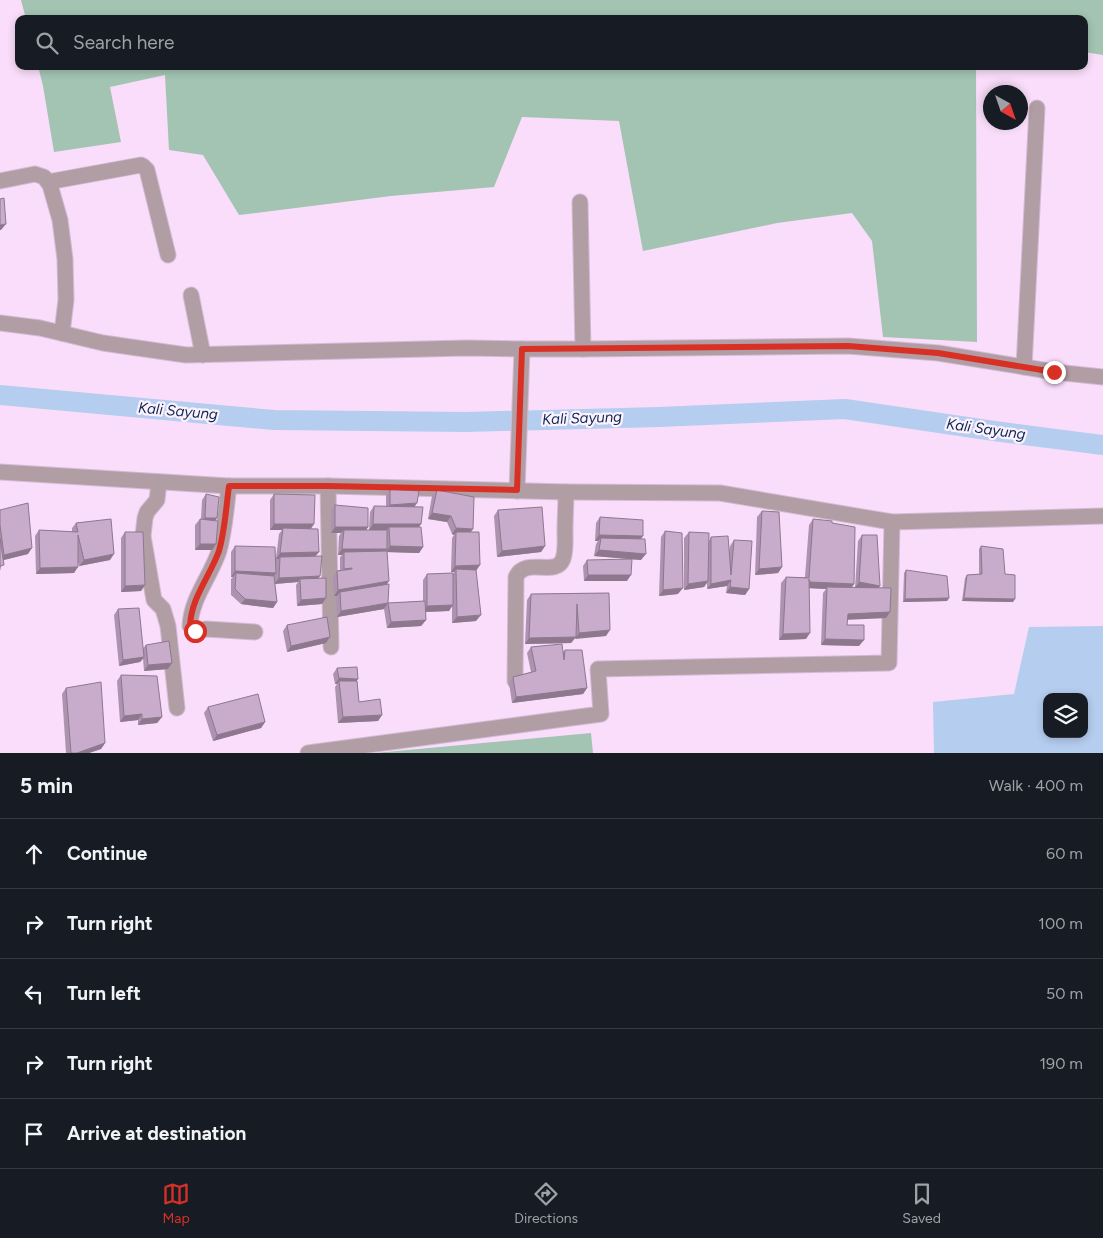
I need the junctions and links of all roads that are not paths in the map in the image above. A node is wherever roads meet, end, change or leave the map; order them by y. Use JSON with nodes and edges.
{"nodes":[{"id":1,"x":1036,"y":108,"type":"dead end"},
{"id":2,"x":0,"y":181,"type":"edge"},
{"id":3,"x":48,"y":182,"type":"junction"},
{"id":4,"x":580,"y":202,"type":"dead end"},
{"id":5,"x":168,"y":255,"type":"dead end"},
{"id":6,"x":192,"y":294,"type":"dead end"},
{"id":7,"x":0,"y":323,"type":"edge"},
{"id":8,"x":62,"y":333,"type":"junction"},
{"id":9,"x":583,"y":349,"type":"junction"},
{"id":10,"x":203,"y":355,"type":"junction"},
{"id":11,"x":522,"y":356,"type":"junction"},
{"id":12,"x":1024,"y":367,"type":"junction"},
{"id":13,"x":1103,"y":377,"type":"edge"},
{"id":14,"x":0,"y":472,"type":"edge"},
{"id":15,"x":159,"y":482,"type":"junction"},
{"id":16,"x":229,"y":486,"type":"junction"},
{"id":17,"x":328,"y":486,"type":"junction"},
{"id":18,"x":517,"y":486,"type":"junction"},
{"id":19,"x":566,"y":492,"type":"junction"},
{"id":20,"x":1103,"y":516,"type":"edge"},
{"id":21,"x":892,"y":522,"type":"junction"},
{"id":22,"x":255,"y":632,"type":"dead end"},
{"id":23,"x":331,"y":647,"type":"edge"},
{"id":24,"x":515,"y":681,"type":"edge"},
{"id":25,"x":176,"y":708,"type":"dead end"},
{"id":26,"x":308,"y":753,"type":"edge"}],
"edges":[{"from":1,"to":12,"type":"street"},
{"from":2,"to":3,"type":"street"},
{"from":3,"to":5,"type":"street"},
{"from":3,"to":8,"type":"street"},
{"from":4,"to":9,"type":"street"},
{"from":6,"to":10,"type":"street"},
{"from":7,"to":8,"type":"street"},
{"from":8,"to":10,"type":"street"},
{"from":9,"to":11,"type":"street"},
{"from":9,"to":12,"type":"street"},
{"from":10,"to":11,"type":"street"},
{"from":11,"to":18,"type":"street"},
{"from":12,"to":13,"type":"street"},
{"from":14,"to":15,"type":"street"},
{"from":15,"to":16,"type":"street"},
{"from":15,"to":25,"type":"street"},
{"from":16,"to":17,"type":"street"},
{"from":16,"to":22,"type":"street"},
{"from":17,"to":18,"type":"street"},
{"from":17,"to":23,"type":"street"},
{"from":18,"to":19,"type":"street"},
{"from":19,"to":21,"type":"street"},
{"from":19,"to":24,"type":"street"},
{"from":20,"to":21,"type":"street"},
{"from":21,"to":26,"type":"street"}]}
